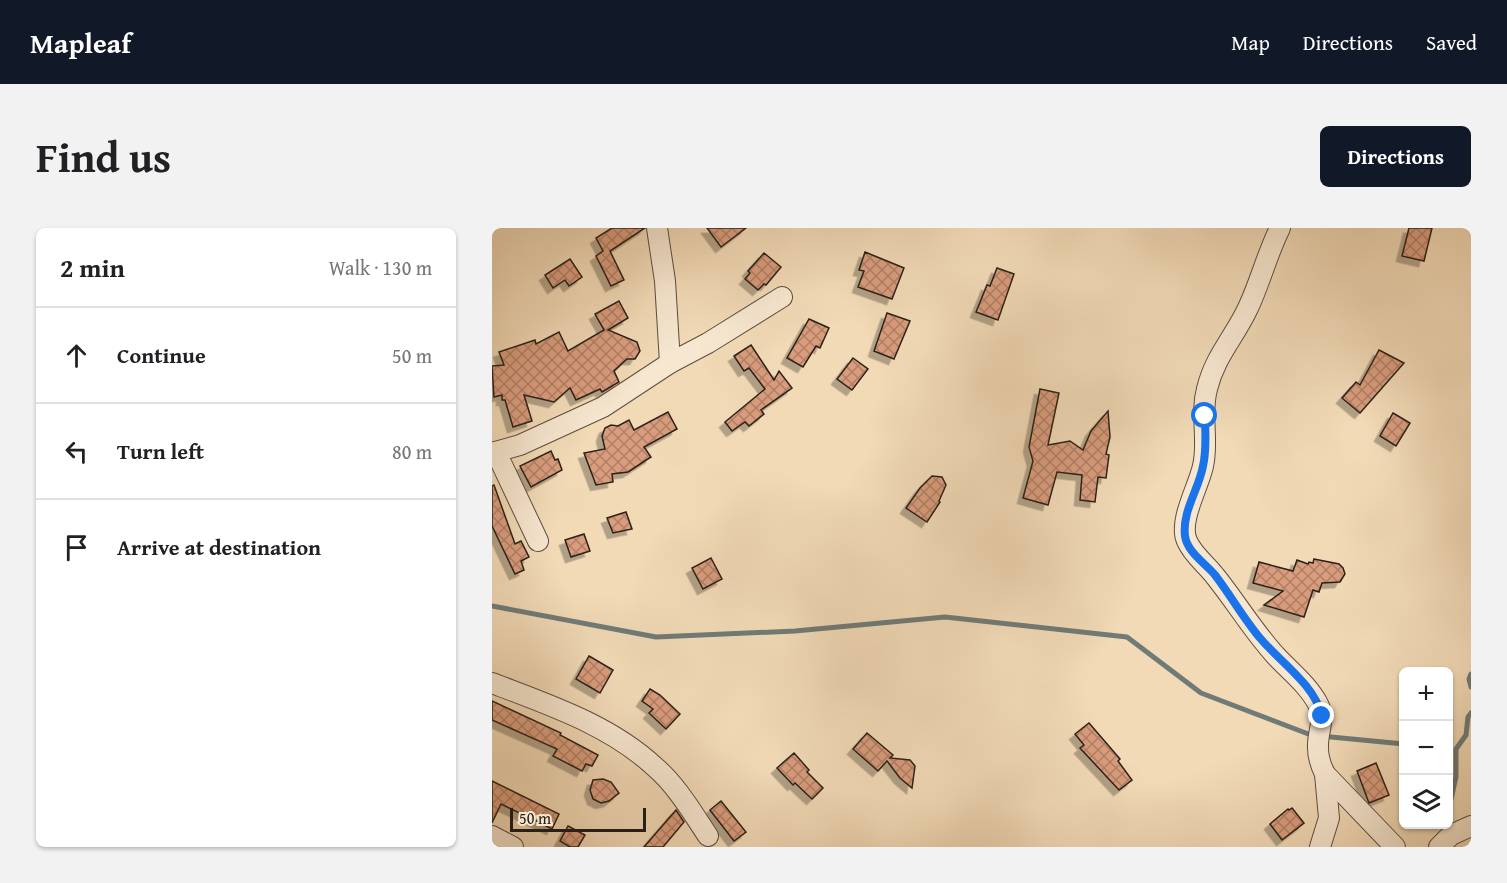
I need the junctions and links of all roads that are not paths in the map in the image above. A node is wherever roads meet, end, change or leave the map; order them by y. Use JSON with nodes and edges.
{"nodes":[{"id":1,"x":657,"y":228,"type":"edge"},
{"id":2,"x":1280,"y":228,"type":"edge"},
{"id":3,"x":782,"y":297,"type":"dead end"},
{"id":4,"x":670,"y":363,"type":"junction"},
{"id":5,"x":494,"y":453,"type":"edge"},
{"id":6,"x":538,"y":541,"type":"dead end"},
{"id":7,"x":492,"y":683,"type":"edge"},
{"id":8,"x":1325,"y":774,"type":"junction"},
{"id":9,"x":1471,"y":826,"type":"edge"},
{"id":10,"x":708,"y":836,"type":"dead end"},
{"id":11,"x":492,"y":837,"type":"edge"},
{"id":12,"x":513,"y":847,"type":"edge"},
{"id":13,"x":1320,"y":847,"type":"edge"},
{"id":14,"x":1395,"y":847,"type":"edge"},
{"id":15,"x":1439,"y":847,"type":"edge"}],
"edges":[{"from":1,"to":4,"type":"street"},
{"from":2,"to":8,"type":"street"},
{"from":3,"to":4,"type":"street"},
{"from":4,"to":5,"type":"street"},
{"from":5,"to":6,"type":"street"},
{"from":7,"to":10,"type":"street"},
{"from":8,"to":13,"type":"street"},
{"from":8,"to":14,"type":"street"},
{"from":9,"to":15,"type":"street"},
{"from":11,"to":12,"type":"street"}]}
